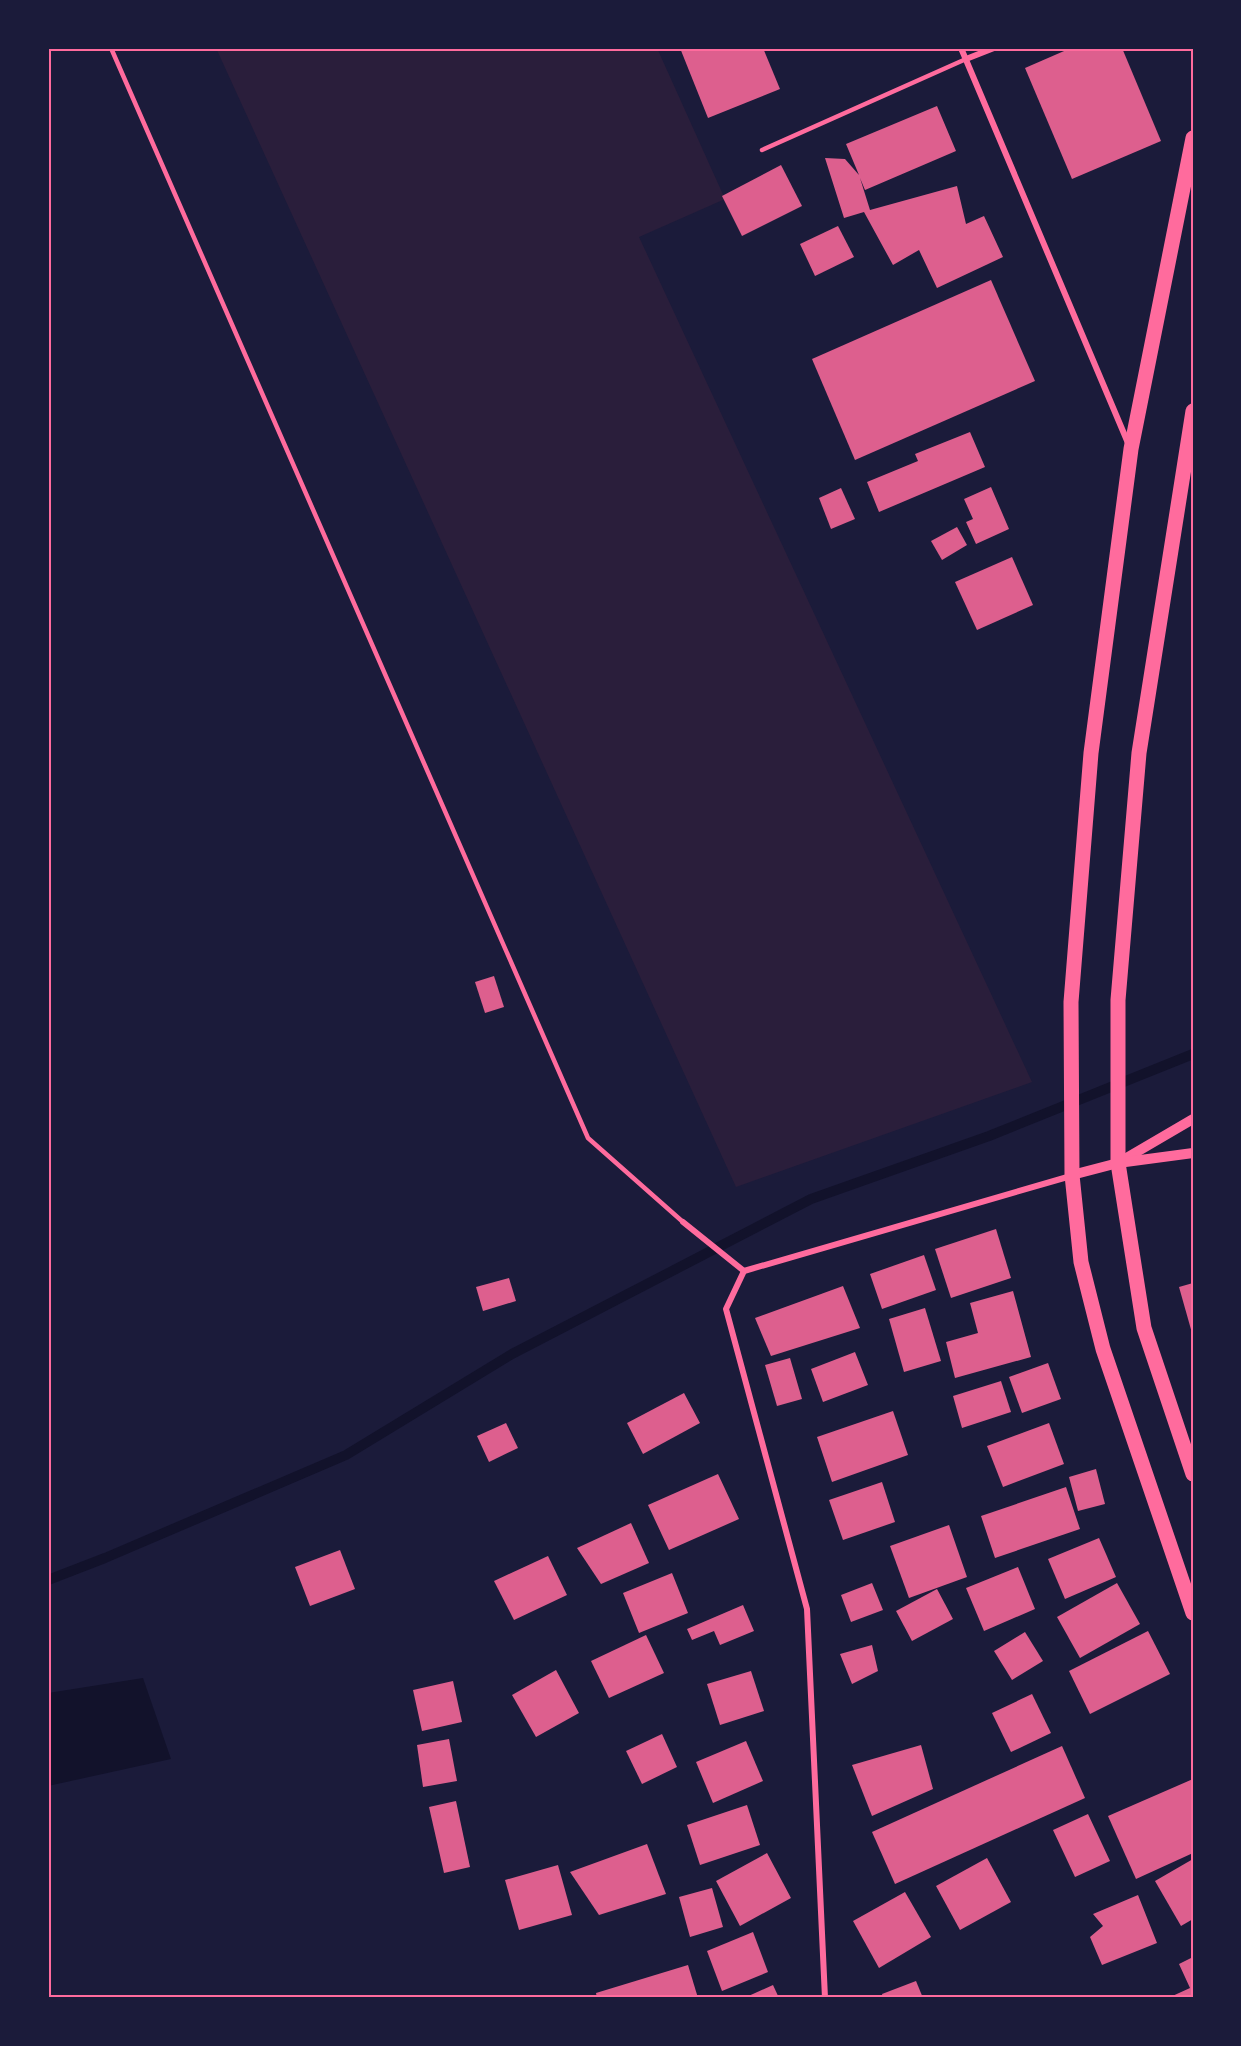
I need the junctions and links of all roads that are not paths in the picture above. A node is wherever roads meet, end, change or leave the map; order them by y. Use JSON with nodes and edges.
{"nodes":[{"id":1,"x":111,"y":48,"type":"edge"},
{"id":2,"x":961,"y":48,"type":"edge"},
{"id":3,"x":994,"y":48,"type":"edge"},
{"id":4,"x":966,"y":59,"type":"junction"},
{"id":5,"x":1193,"y":138,"type":"edge"},
{"id":6,"x":762,"y":150,"type":"dead end"},
{"id":7,"x":1193,"y":411,"type":"edge"},
{"id":8,"x":1131,"y":449,"type":"junction"},
{"id":9,"x":1193,"y":1119,"type":"edge"},
{"id":10,"x":1193,"y":1153,"type":"edge"},
{"id":11,"x":1118,"y":1163,"type":"junction"},
{"id":12,"x":1072,"y":1175,"type":"junction"},
{"id":13,"x":683,"y":1222,"type":"joint"},
{"id":14,"x":744,"y":1271,"type":"junction"},
{"id":15,"x":1193,"y":1474,"type":"edge"},
{"id":16,"x":1193,"y":1613,"type":"edge"},
{"id":17,"x":825,"y":1998,"type":"edge"}],
"edges":[{"from":1,"to":13,"type":"lane"},
{"from":2,"to":4,"type":"street"},
{"from":3,"to":4,"type":"street"},
{"from":4,"to":6,"type":"lane"},
{"from":4,"to":8,"type":"street"},
{"from":5,"to":8,"type":"main road"},
{"from":7,"to":11,"type":"main road"},
{"from":8,"to":12,"type":"main road"},
{"from":9,"to":11,"type":"street"},
{"from":10,"to":11,"type":"street"},
{"from":11,"to":12,"type":"street"},
{"from":11,"to":15,"type":"main road"},
{"from":12,"to":14,"type":"street"},
{"from":12,"to":16,"type":"main road"},
{"from":13,"to":14,"type":"street"},
{"from":14,"to":17,"type":"street"}]}
